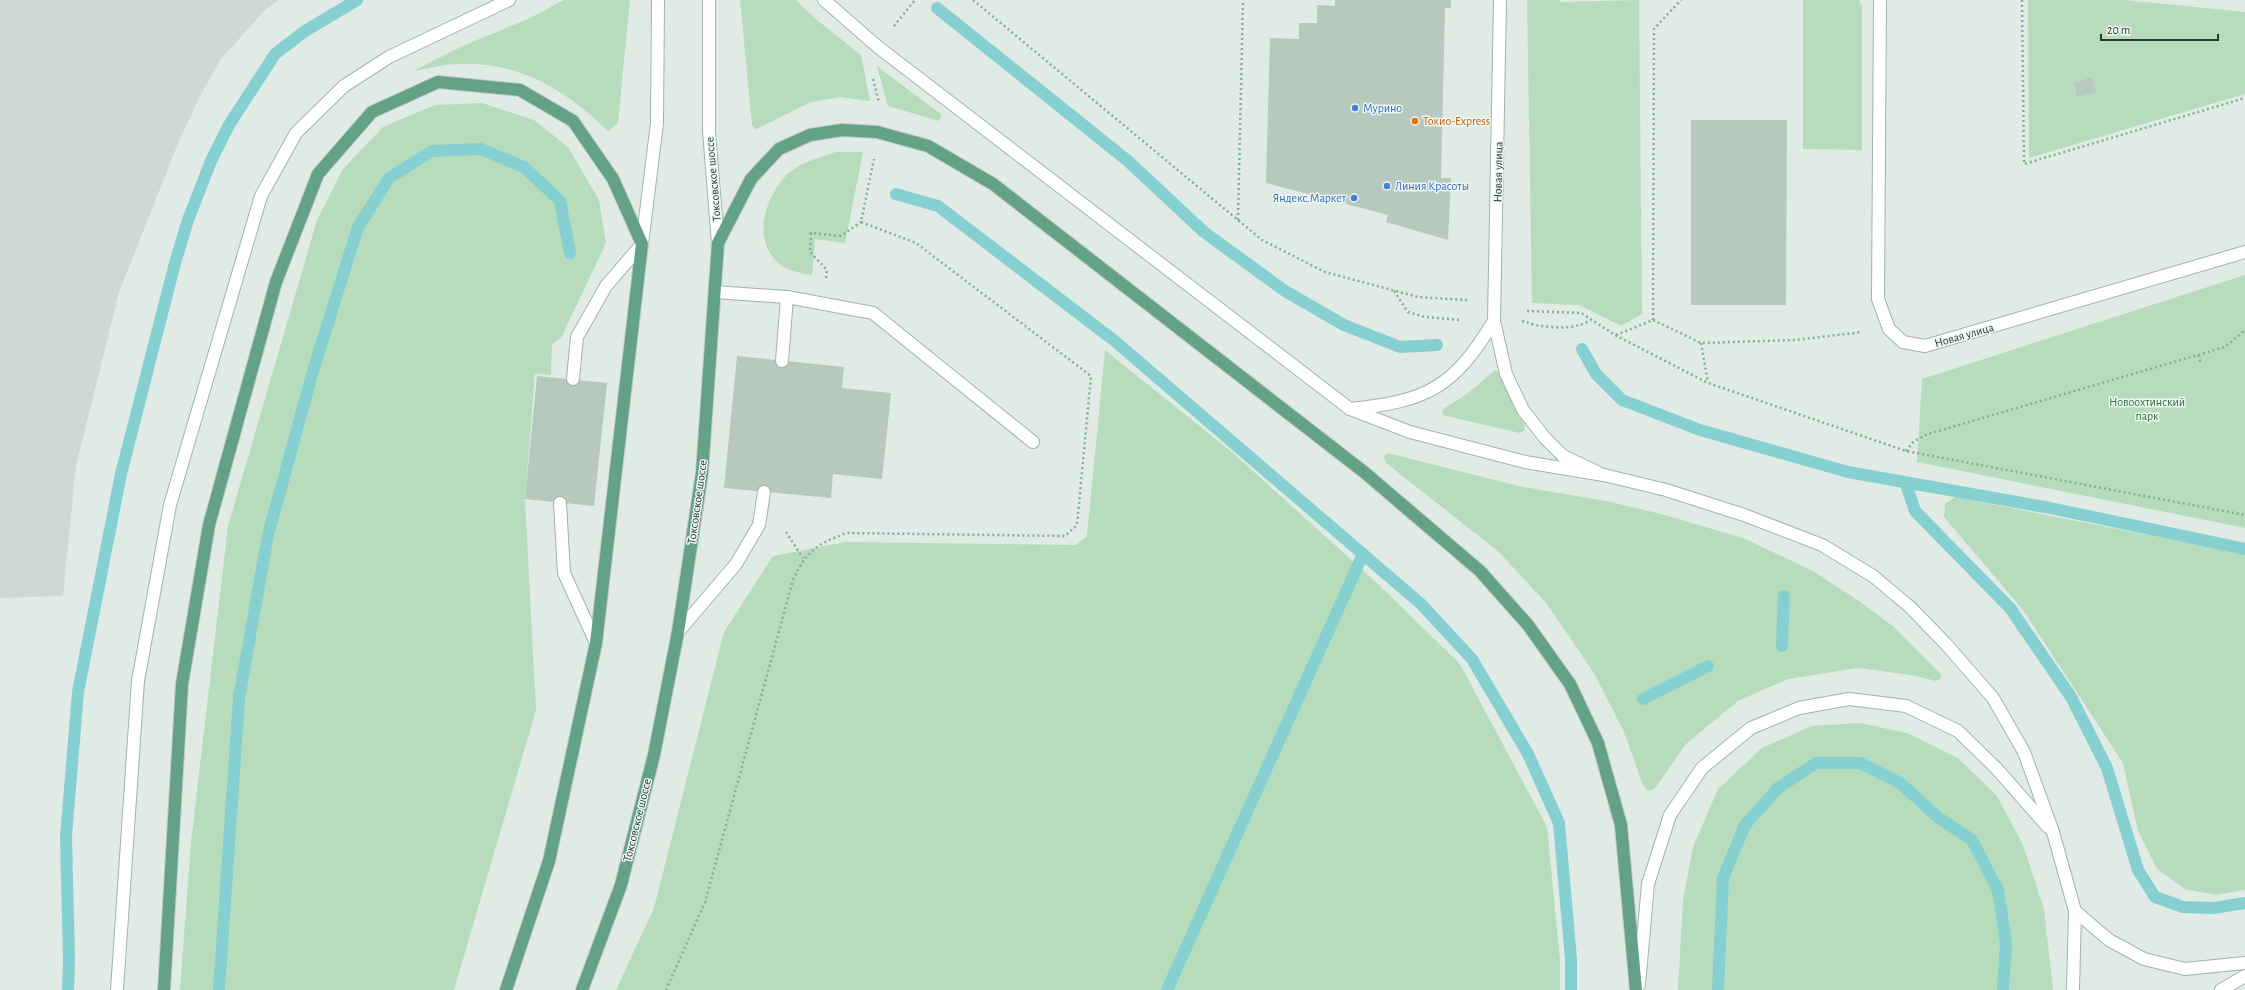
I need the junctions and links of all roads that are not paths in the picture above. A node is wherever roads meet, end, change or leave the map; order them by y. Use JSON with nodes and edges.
{"nodes":[{"id":1,"x":509,"y":0,"type":"edge"},
{"id":2,"x":658,"y":0,"type":"edge"},
{"id":3,"x":709,"y":0,"type":"edge"},
{"id":4,"x":824,"y":0,"type":"edge"},
{"id":5,"x":1500,"y":0,"type":"edge"},
{"id":6,"x":1880,"y":0,"type":"edge"},
{"id":7,"x":718,"y":243,"type":"junction"},
{"id":8,"x":642,"y":244,"type":"junction"},
{"id":9,"x":2245,"y":252,"type":"edge"},
{"id":10,"x":715,"y":292,"type":"junction"},
{"id":11,"x":787,"y":297,"type":"junction"},
{"id":12,"x":1494,"y":321,"type":"junction"},
{"id":13,"x":782,"y":361,"type":"dead end"},
{"id":14,"x":573,"y":380,"type":"dead end"},
{"id":15,"x":1350,"y":409,"type":"junction"},
{"id":16,"x":1033,"y":442,"type":"dead end"},
{"id":17,"x":1604,"y":475,"type":"junction"},
{"id":18,"x":764,"y":492,"type":"dead end"},
{"id":19,"x":560,"y":503,"type":"dead end"},
{"id":20,"x":678,"y":632,"type":"junction"},
{"id":21,"x":596,"y":643,"type":"junction"},
{"id":22,"x":2053,"y":832,"type":"junction"},
{"id":23,"x":2075,"y":911,"type":"junction"},
{"id":24,"x":2245,"y":963,"type":"edge"},
{"id":25,"x":2245,"y":976,"type":"edge"},
{"id":26,"x":117,"y":990,"type":"edge"},
{"id":27,"x":164,"y":990,"type":"edge"},
{"id":28,"x":506,"y":990,"type":"edge"},
{"id":29,"x":582,"y":990,"type":"edge"},
{"id":30,"x":1637,"y":990,"type":"edge"},
{"id":31,"x":2073,"y":990,"type":"edge"},
{"id":32,"x":2221,"y":990,"type":"edge"}],
"edges":[{"from":1,"to":26,"type":"main road"},
{"from":2,"to":8,"type":"main road"},
{"from":3,"to":7,"type":"main road","name":"Токсовское шоссе"},
{"from":4,"to":15,"type":"main road"},
{"from":5,"to":12,"type":"main road","name":"Новая улица"},
{"from":6,"to":9,"type":"main road","name":"Новая улица"},
{"from":7,"to":10,"type":"main road","name":"Токсовское шоссе"},
{"from":7,"to":30,"type":"main road"},
{"from":8,"to":14,"type":"main road"},
{"from":8,"to":21,"type":"main road"},
{"from":8,"to":27,"type":"main road"},
{"from":10,"to":11,"type":"main road"},
{"from":10,"to":20,"type":"main road","name":"Токсовское шоссе"},
{"from":11,"to":13,"type":"main road"},
{"from":11,"to":16,"type":"main road"},
{"from":12,"to":15,"type":"main road"},
{"from":12,"to":17,"type":"main road","name":"Новая улица"},
{"from":15,"to":17,"type":"main road"},
{"from":17,"to":22,"type":"main road"},
{"from":18,"to":20,"type":"main road"},
{"from":19,"to":21,"type":"main road"},
{"from":20,"to":29,"type":"main road","name":"Токсовское шоссе"},
{"from":21,"to":28,"type":"main road"},
{"from":22,"to":23,"type":"main road"},
{"from":22,"to":30,"type":"main road"},
{"from":23,"to":24,"type":"main road"},
{"from":23,"to":31,"type":"main road"},
{"from":25,"to":32,"type":"main road"}]}
